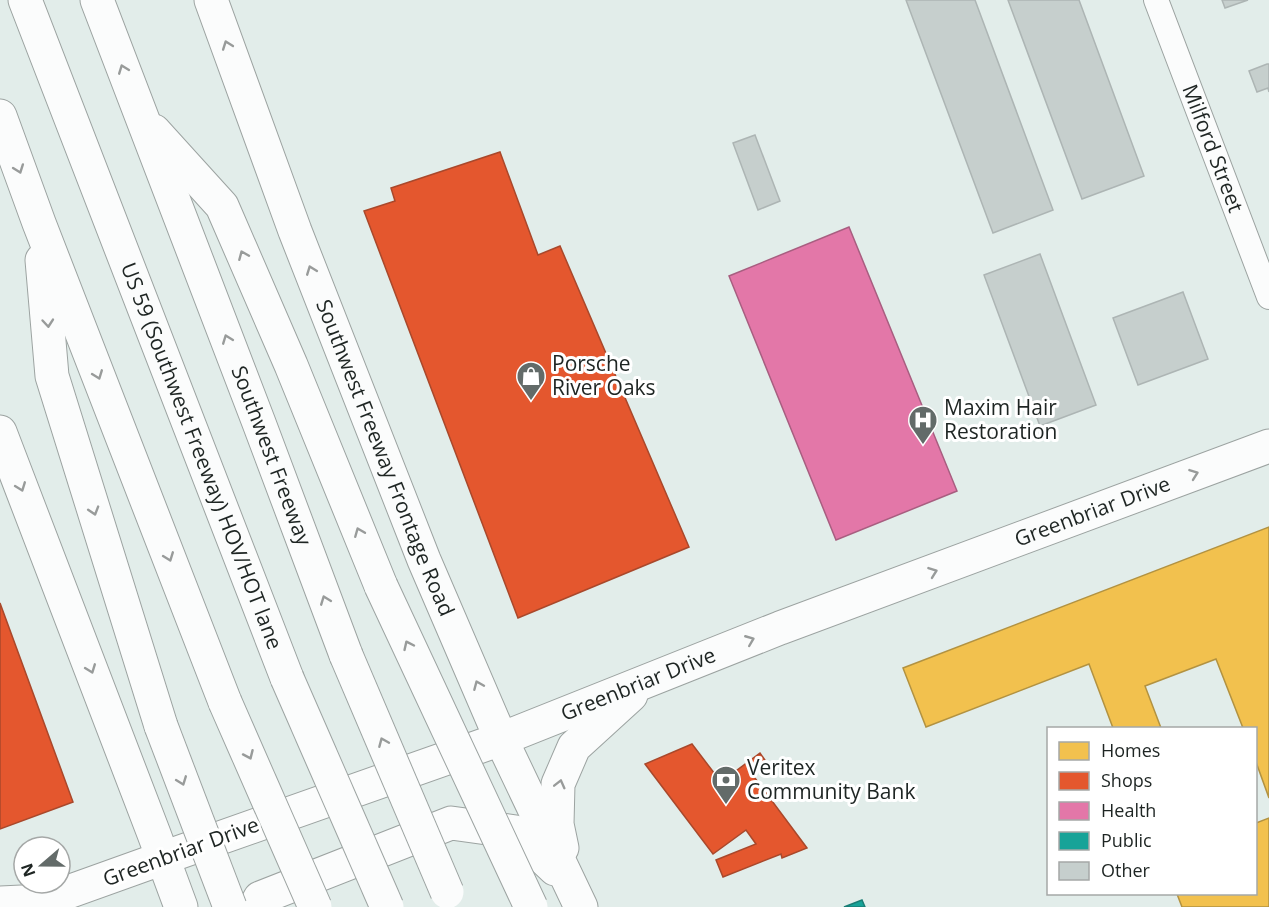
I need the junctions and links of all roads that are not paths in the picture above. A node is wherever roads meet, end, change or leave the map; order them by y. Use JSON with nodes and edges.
{"nodes":[{"id":1,"x":25,"y":0,"type":"edge"},
{"id":2,"x":211,"y":0,"type":"edge"},
{"id":3,"x":1156,"y":0,"type":"edge"},
{"id":4,"x":101,"y":11,"type":"edge"},
{"id":5,"x":0,"y":116,"type":"edge"},
{"id":6,"x":141,"y":117,"type":"junction"},
{"id":7,"x":39,"y":222,"type":"junction"},
{"id":8,"x":1269,"y":297,"type":"edge"},
{"id":9,"x":0,"y":432,"type":"edge"},
{"id":10,"x":1269,"y":446,"type":"edge"},
{"id":11,"x":646,"y":681,"type":"junction"},
{"id":12,"x":501,"y":739,"type":"junction"},
{"id":13,"x":163,"y":858,"type":"junction"},
{"id":14,"x":575,"y":895,"type":"edge"},
{"id":15,"x":451,"y":899,"type":"edge"},
{"id":16,"x":0,"y":903,"type":"edge"},
{"id":17,"x":39,"y":904,"type":"edge"},
{"id":18,"x":181,"y":907,"type":"edge"},
{"id":19,"x":230,"y":907,"type":"edge"},
{"id":20,"x":255,"y":907,"type":"edge"},
{"id":21,"x":315,"y":907,"type":"edge"},
{"id":22,"x":387,"y":907,"type":"edge"},
{"id":23,"x":531,"y":907,"type":"edge"}],
"edges":[{"from":1,"to":22,"type":"main road","name":"US 59 (Southwest Freeway) HOV/HOT lane","bridge":true},
{"from":12,"to":2,"type":"main road","name":"Southwest Freeway Frontage Road","one_way":true},
{"from":3,"to":8,"type":"street","name":"Milford Street"},
{"from":6,"to":4,"type":"main road","name":"Southwest Freeway","one_way":true},
{"from":5,"to":7,"type":"main road","one_way":true},
{"from":15,"to":6,"type":"main road","name":"Southwest Freeway","one_way":true,"bridge":true},
{"from":23,"to":6,"type":"main road","one_way":true,"bridge":true},
{"from":7,"to":19,"type":"main road","one_way":true,"bridge":true},
{"from":7,"to":21,"type":"main road","one_way":true,"bridge":true},
{"from":9,"to":13,"type":"main road","one_way":true},
{"from":11,"to":10,"type":"main road","name":"Greenbriar Drive","one_way":true},
{"from":11,"to":12,"type":"main road","name":"Greenbriar Drive"},
{"from":14,"to":11,"type":"main road","one_way":true},
{"from":12,"to":13,"type":"main road","name":"Greenbriar Drive"},
{"from":12,"to":14,"type":"main road","name":"Southwest Freeway Frontage Road"},
{"from":13,"to":17,"type":"main road","name":"Greenbriar Drive"},
{"from":13,"to":18,"type":"main road"},
{"from":14,"to":20,"type":"main road"},
{"from":16,"to":17,"type":"main road","name":"Greenbriar Drive"}]}
